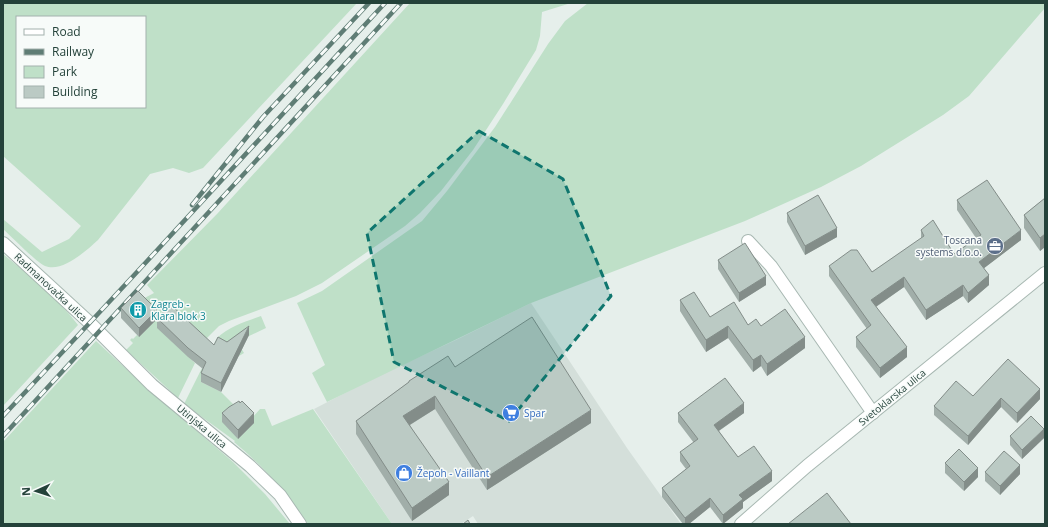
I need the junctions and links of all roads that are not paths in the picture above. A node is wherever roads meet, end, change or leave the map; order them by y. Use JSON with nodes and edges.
{"nodes":[{"id":1,"x":748,"y":241,"type":"dead end"},
{"id":2,"x":3,"y":243,"type":"edge"},
{"id":3,"x":1045,"y":273,"type":"edge"},
{"id":4,"x":99,"y":332,"type":"joint"},
{"id":5,"x":873,"y":413,"type":"junction"},
{"id":6,"x":300,"y":524,"type":"edge"},
{"id":7,"x":741,"y":524,"type":"edge"}],
"edges":[{"from":1,"to":5,"type":"street"},
{"from":2,"to":4,"type":"street","name":"Radmanovačka ulica"},
{"from":3,"to":5,"type":"street","name":"Svetoklarska ulica"},
{"from":4,"to":6,"type":"street","name":"Utinjska ulica"},
{"from":5,"to":7,"type":"street","name":"Svetoklarska ulica"}]}
